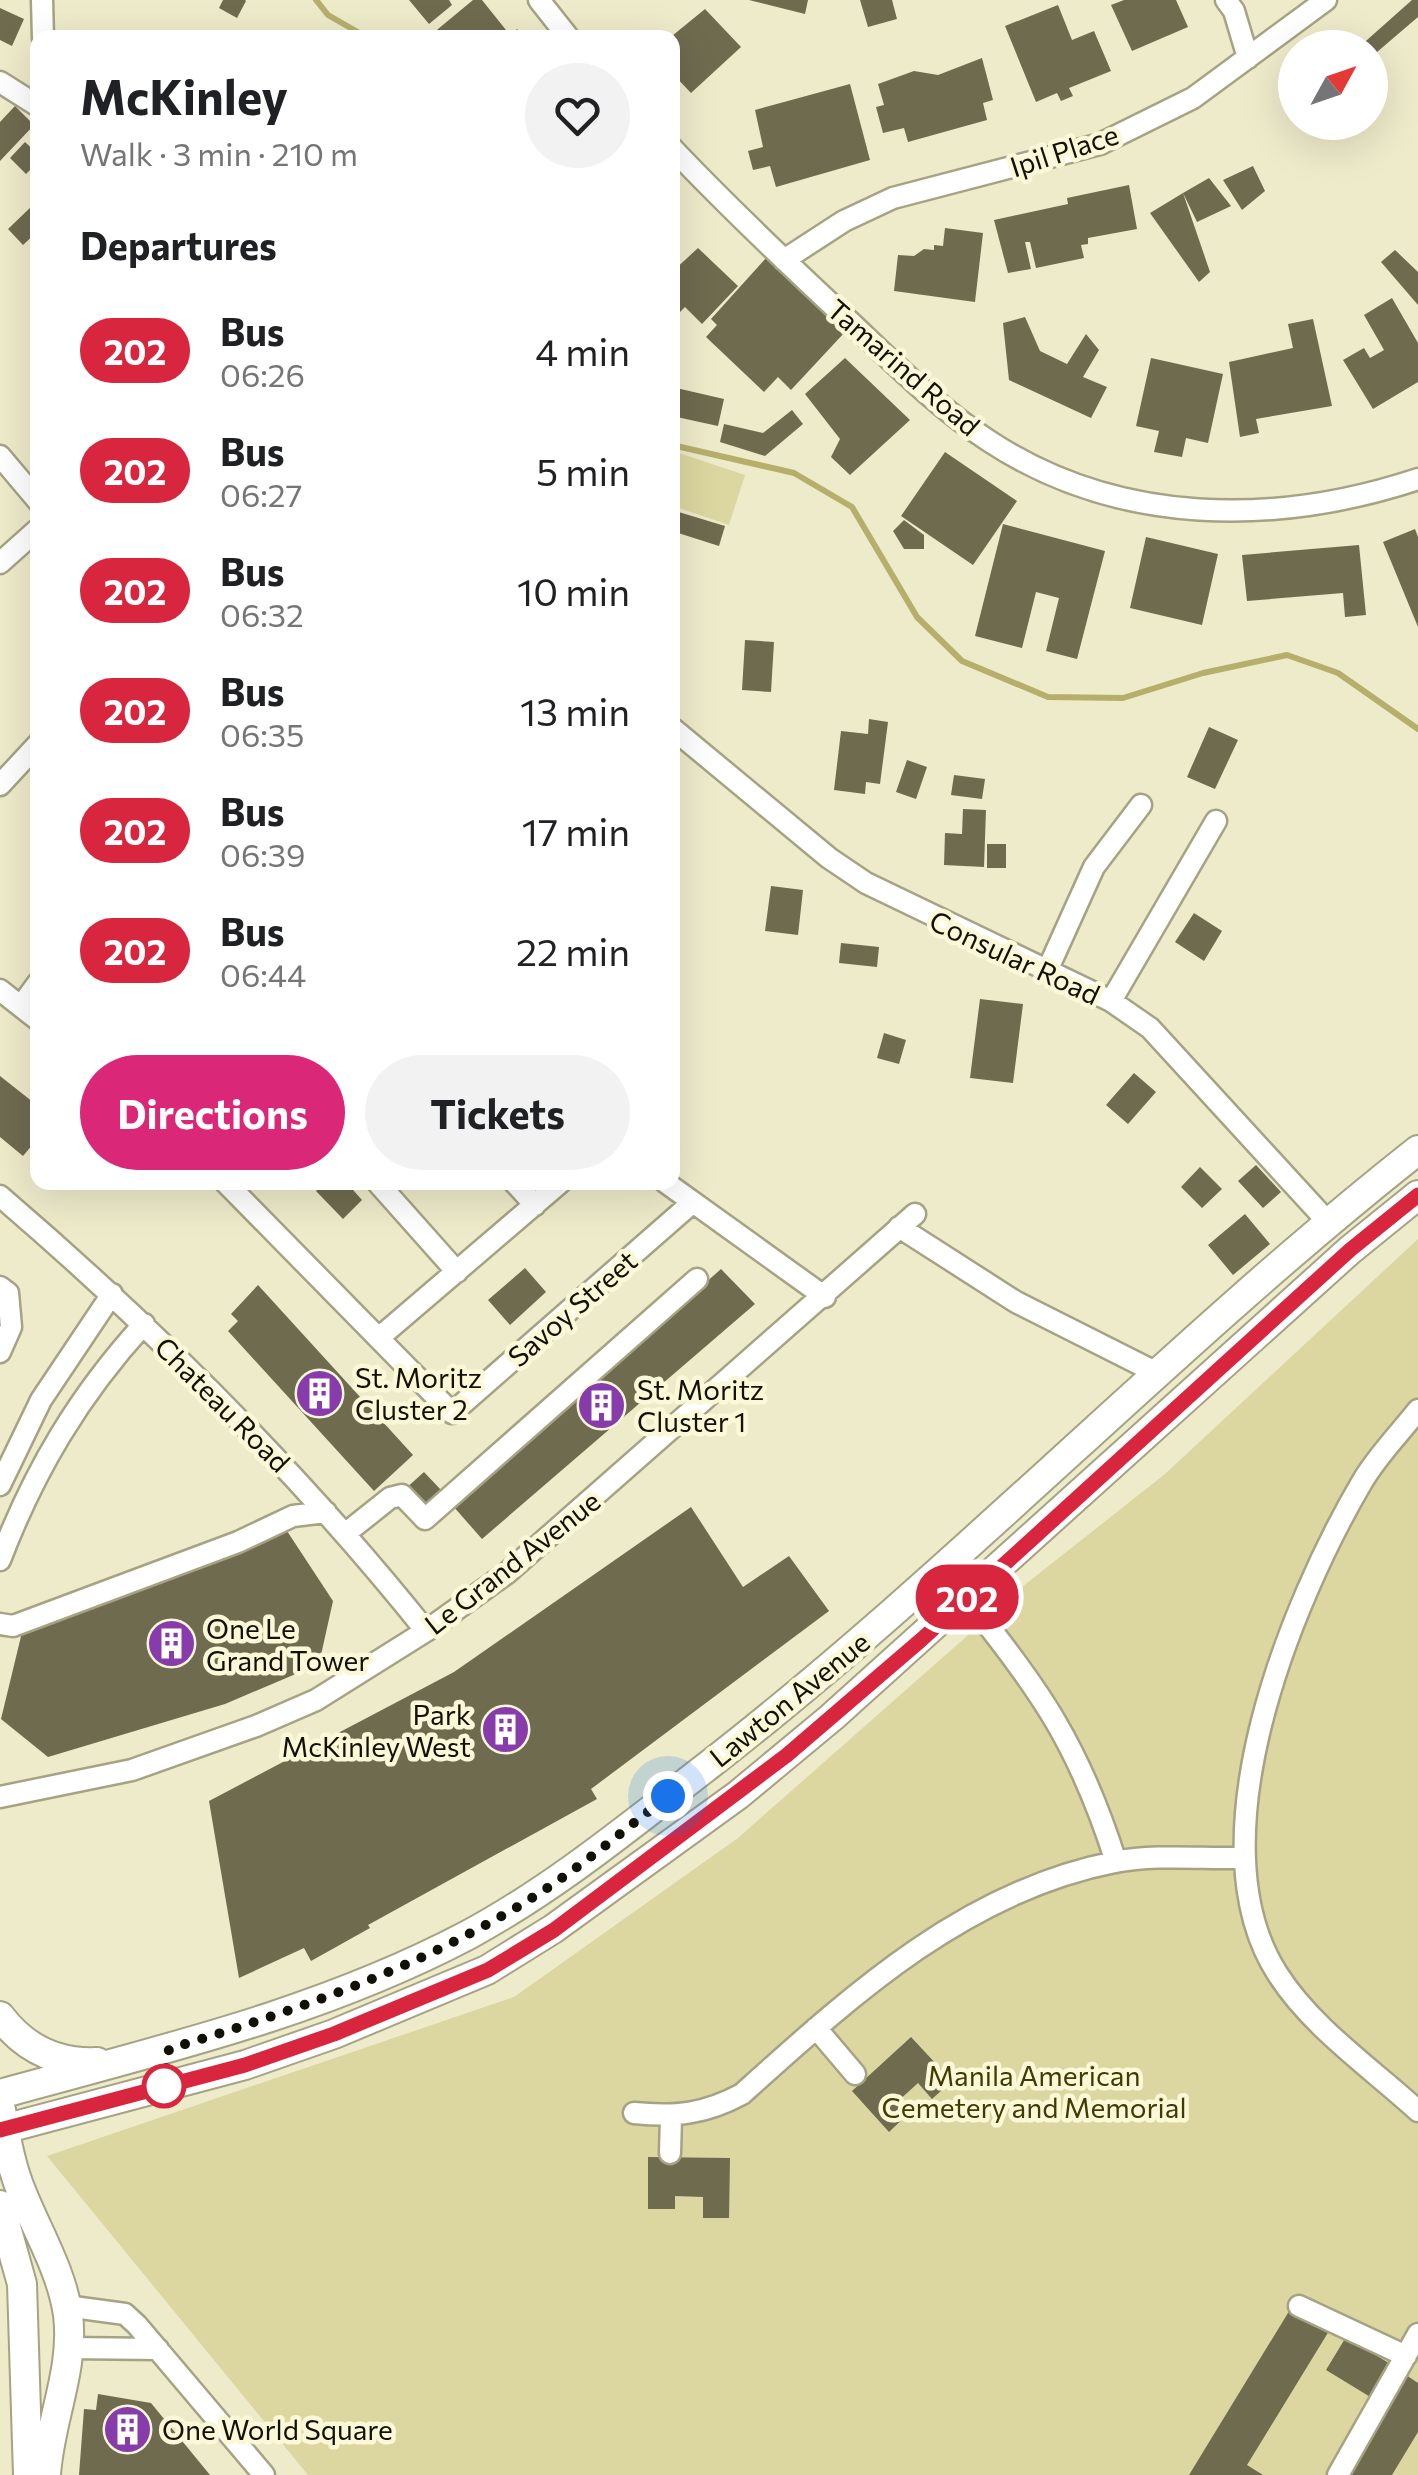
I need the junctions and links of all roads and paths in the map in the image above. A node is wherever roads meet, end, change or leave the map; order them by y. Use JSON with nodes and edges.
{"nodes":[{"id":1,"x":42,"y":0,"type":"edge"},
{"id":2,"x":539,"y":0,"type":"edge"},
{"id":3,"x":1226,"y":0,"type":"edge"},
{"id":4,"x":1326,"y":0,"type":"edge"},
{"id":5,"x":43,"y":30,"type":"edge"},
{"id":6,"x":563,"y":30,"type":"edge"},
{"id":7,"x":1248,"y":58,"type":"junction"},
{"id":8,"x":0,"y":82,"type":"edge"},
{"id":9,"x":30,"y":95,"type":"edge"},
{"id":10,"x":680,"y":156,"type":"edge"},
{"id":11,"x":784,"y":260,"type":"junction"},
{"id":12,"x":0,"y":456,"type":"edge"},
{"id":13,"x":1418,"y":479,"type":"edge"},
{"id":14,"x":30,"y":491,"type":"edge"},
{"id":15,"x":30,"y":536,"type":"edge"},
{"id":16,"x":0,"y":563,"type":"edge"},
{"id":17,"x":680,"y":734,"type":"edge"},
{"id":18,"x":30,"y":751,"type":"edge"},
{"id":19,"x":4,"y":774,"type":"edge"},
{"id":20,"x":1141,"y":805,"type":"dead end"},
{"id":21,"x":1216,"y":821,"type":"dead end"},
{"id":22,"x":1047,"y":971,"type":"junction"},
{"id":23,"x":0,"y":990,"type":"edge"},
{"id":24,"x":1111,"y":1001,"type":"junction"},
{"id":25,"x":29,"y":1013,"type":"edge"},
{"id":26,"x":1418,"y":1150,"type":"edge"},
{"id":27,"x":233,"y":1190,"type":"edge"},
{"id":28,"x":383,"y":1190,"type":"edge"},
{"id":29,"x":521,"y":1190,"type":"edge"},
{"id":30,"x":553,"y":1190,"type":"edge"},
{"id":31,"x":677,"y":1190,"type":"edge"},
{"id":32,"x":1418,"y":1195,"type":"edge"},
{"id":33,"x":0,"y":1196,"type":"edge"},
{"id":34,"x":693,"y":1202,"type":"junction"},
{"id":35,"x":536,"y":1206,"type":"junction"},
{"id":36,"x":1327,"y":1221,"type":"junction"},
{"id":37,"x":458,"y":1272,"type":"junction"},
{"id":38,"x":697,"y":1279,"type":"dead end"},
{"id":39,"x":0,"y":1287,"type":"edge"},
{"id":40,"x":112,"y":1294,"type":"junction"},
{"id":41,"x":825,"y":1297,"type":"junction"},
{"id":42,"x":144,"y":1324,"type":"junction"},
{"id":43,"x":381,"y":1336,"type":"junction"},
{"id":44,"x":0,"y":1352,"type":"edge"},
{"id":45,"x":1159,"y":1374,"type":"junction"},
{"id":46,"x":1418,"y":1410,"type":"edge"},
{"id":47,"x":0,"y":1486,"type":"edge"},
{"id":48,"x":326,"y":1512,"type":"junction"},
{"id":49,"x":346,"y":1533,"type":"junction"},
{"id":50,"x":0,"y":1560,"type":"edge"},
{"id":51,"x":966,"y":1598,"type":"junction"},
{"id":52,"x":0,"y":1624,"type":"edge"},
{"id":53,"x":426,"y":1631,"type":"junction"},
{"id":54,"x":0,"y":1797,"type":"edge"},
{"id":55,"x":1245,"y":1858,"type":"junction"},
{"id":56,"x":1116,"y":1862,"type":"junction"},
{"id":57,"x":0,"y":2016,"type":"edge"},
{"id":58,"x":816,"y":2028,"type":"junction"},
{"id":59,"x":133,"y":2060,"type":"junction"},
{"id":60,"x":855,"y":2074,"type":"dead end"},
{"id":61,"x":0,"y":2094,"type":"edge"},
{"id":62,"x":634,"y":2112,"type":"dead end"},
{"id":63,"x":1418,"y":2112,"type":"edge"},
{"id":64,"x":671,"y":2117,"type":"junction"},
{"id":65,"x":2,"y":2121,"type":"edge"},
{"id":66,"x":670,"y":2153,"type":"dead end"},
{"id":67,"x":0,"y":2205,"type":"edge"},
{"id":68,"x":66,"y":2306,"type":"junction"},
{"id":69,"x":1299,"y":2306,"type":"dead end"},
{"id":70,"x":1418,"y":2334,"type":"edge"},
{"id":71,"x":68,"y":2348,"type":"junction"},
{"id":72,"x":158,"y":2349,"type":"junction"},
{"id":73,"x":1406,"y":2356,"type":"junction"},
{"id":74,"x":28,"y":2475,"type":"edge"},
{"id":75,"x":46,"y":2475,"type":"edge"},
{"id":76,"x":264,"y":2475,"type":"edge"},
{"id":77,"x":1338,"y":2475,"type":"edge"}],
"edges":[{"from":1,"to":5,"type":"street"},
{"from":2,"to":6,"type":"street"},
{"from":3,"to":7,"type":"street"},
{"from":4,"to":7,"type":"street","name":"Ipil Place"},
{"from":7,"to":11,"type":"street","name":"Ipil Place"},
{"from":8,"to":9,"type":"street"},
{"from":10,"to":11,"type":"street","name":"Tamarind Road"},
{"from":11,"to":13,"type":"street","name":"Tamarind Road"},
{"from":12,"to":14,"type":"street"},
{"from":15,"to":16,"type":"street"},
{"from":17,"to":22,"type":"street","name":"Consular Road"},
{"from":18,"to":19,"type":"street"},
{"from":20,"to":22,"type":"street"},
{"from":21,"to":24,"type":"street"},
{"from":22,"to":24,"type":"street","name":"Consular Road"},
{"from":23,"to":25,"type":"street"},
{"from":24,"to":36,"type":"street","name":"Consular Road"},
{"from":26,"to":36,"type":"main road","name":"Lawton Avenue"},
{"from":27,"to":43,"type":"street"},
{"from":28,"to":37,"type":"street"},
{"from":29,"to":35,"type":"street"},
{"from":30,"to":35,"type":"street"},
{"from":31,"to":34,"type":"street"},
{"from":32,"to":51,"type":"main road","name":"Lawton Avenue"},
{"from":33,"to":40,"type":"street","name":"Chateau Road"},
{"from":34,"to":41,"type":"street"},
{"from":34,"to":43,"type":"street","name":"Savoy Street"},
{"from":35,"to":37,"type":"street"},
{"from":36,"to":45,"type":"main road","name":"Lawton Avenue"},
{"from":37,"to":43,"type":"street"},
{"from":38,"to":49,"type":"street"},
{"from":39,"to":44,"type":"street"},
{"from":40,"to":42,"type":"street","name":"Chateau Road"},
{"from":40,"to":47,"type":"street"},
{"from":41,"to":45,"type":"street","name":"Le Grand Avenue"},
{"from":41,"to":53,"type":"street","name":"Le Grand Avenue"},
{"from":42,"to":48,"type":"street","name":"Chateau Road"},
{"from":42,"to":50,"type":"street"},
{"from":45,"to":59,"type":"main road","name":"Lawton Avenue"},
{"from":46,"to":55,"type":"street"},
{"from":48,"to":49,"type":"street","name":"Chateau Road"},
{"from":48,"to":52,"type":"street"},
{"from":49,"to":53,"type":"street","name":"Chateau Road"},
{"from":51,"to":56,"type":"street"},
{"from":51,"to":65,"type":"main road","name":"Lawton Avenue"},
{"from":53,"to":54,"type":"street","name":"Le Grand Avenue"},
{"from":55,"to":56,"type":"street"},
{"from":55,"to":63,"type":"street"},
{"from":56,"to":58,"type":"street"},
{"from":57,"to":59,"type":"main road"},
{"from":58,"to":60,"type":"street"},
{"from":58,"to":64,"type":"street"},
{"from":59,"to":61,"type":"main road","name":"Lawton Avenue"},
{"from":62,"to":64,"type":"street"},
{"from":64,"to":66,"type":"street"},
{"from":65,"to":68,"type":"main road"},
{"from":67,"to":74,"type":"main road"},
{"from":68,"to":71,"type":"main road"},
{"from":68,"to":72,"type":"street"},
{"from":69,"to":73,"type":"street"},
{"from":70,"to":73,"type":"street"},
{"from":71,"to":72,"type":"street"},
{"from":71,"to":75,"type":"main road"},
{"from":72,"to":76,"type":"street"},
{"from":73,"to":77,"type":"street"}]}
